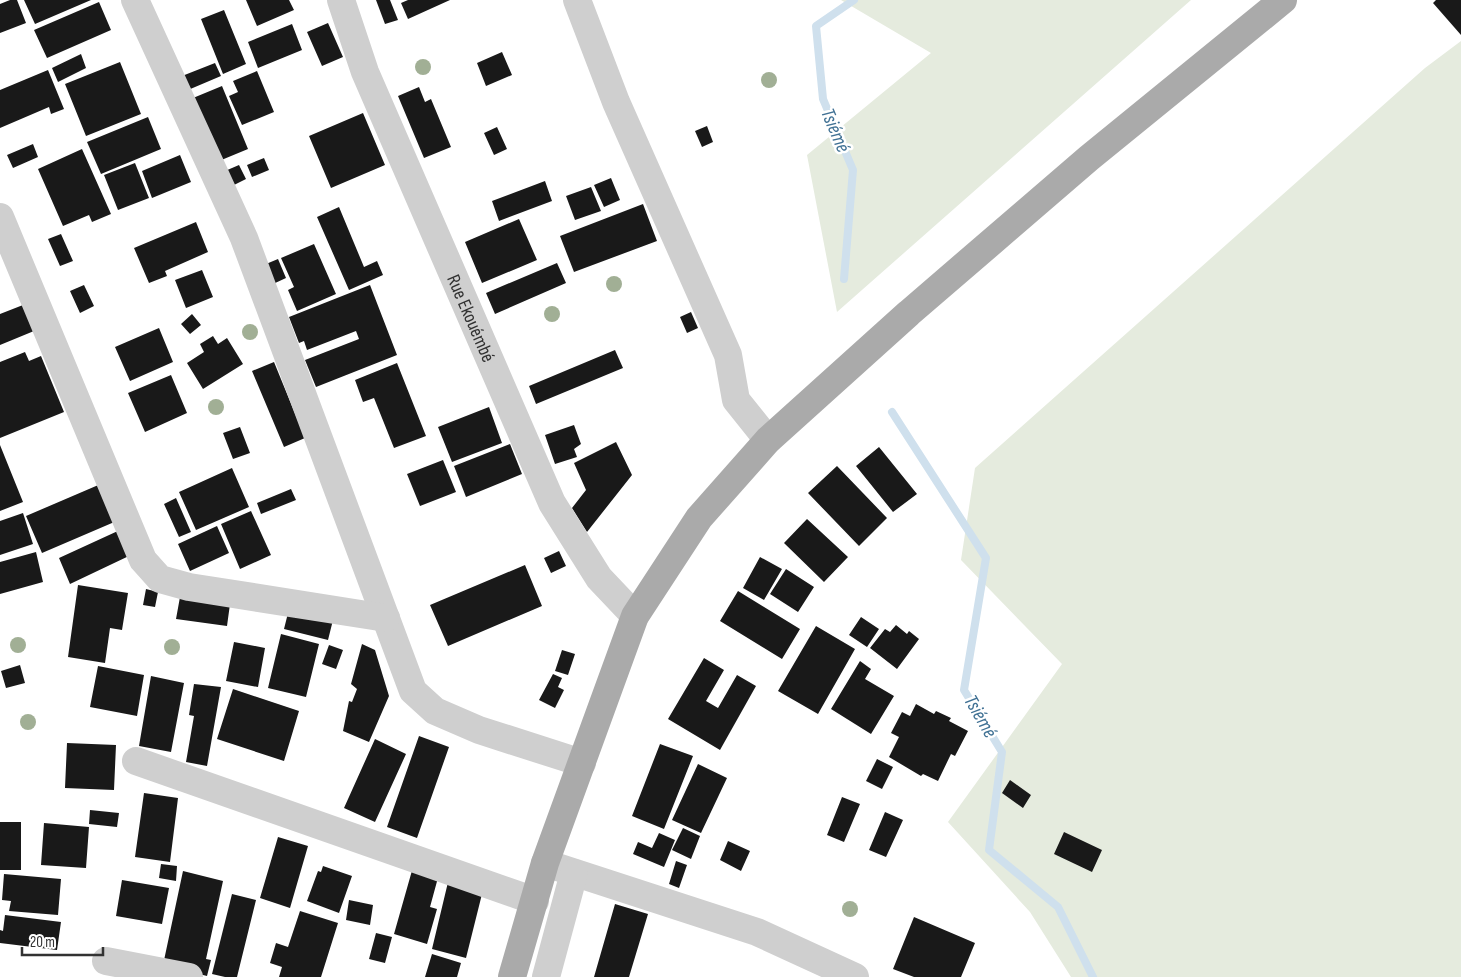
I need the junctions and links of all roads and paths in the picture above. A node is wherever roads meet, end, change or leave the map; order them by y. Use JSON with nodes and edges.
{"nodes":[{"id":1,"x":136,"y":0,"type":"edge"},
{"id":2,"x":341,"y":0,"type":"edge"},
{"id":3,"x":577,"y":0,"type":"edge"},
{"id":4,"x":1283,"y":0,"type":"edge"},
{"id":5,"x":0,"y":218,"type":"edge"},
{"id":6,"x":768,"y":440,"type":"junction"},
{"id":7,"x":636,"y":616,"type":"junction"},
{"id":8,"x":386,"y":618,"type":"junction"},
{"id":9,"x":136,"y":761,"type":"dead end"},
{"id":10,"x":582,"y":763,"type":"junction"},
{"id":11,"x":545,"y":864,"type":"junction"},
{"id":12,"x":574,"y":873,"type":"junction"},
{"id":13,"x":535,"y":901,"type":"junction"},
{"id":14,"x":106,"y":961,"type":"dead end"},
{"id":15,"x":189,"y":977,"type":"edge"},
{"id":16,"x":512,"y":977,"type":"edge"},
{"id":17,"x":546,"y":977,"type":"edge"},
{"id":18,"x":855,"y":977,"type":"edge"}],
"edges":[{"from":1,"to":8,"type":"street"},
{"from":2,"to":7,"type":"street","name":"Rue Ekouémbé"},
{"from":3,"to":6,"type":"street"},
{"from":4,"to":6,"type":"main road"},
{"from":5,"to":8,"type":"street"},
{"from":6,"to":7,"type":"main road"},
{"from":7,"to":10,"type":"main road"},
{"from":8,"to":10,"type":"street"},
{"from":9,"to":13,"type":"street"},
{"from":10,"to":11,"type":"main road"},
{"from":11,"to":12,"type":"street"},
{"from":11,"to":13,"type":"main road"},
{"from":12,"to":17,"type":"street"},
{"from":12,"to":18,"type":"street"},
{"from":13,"to":16,"type":"main road"},
{"from":14,"to":15,"type":"street"}]}
